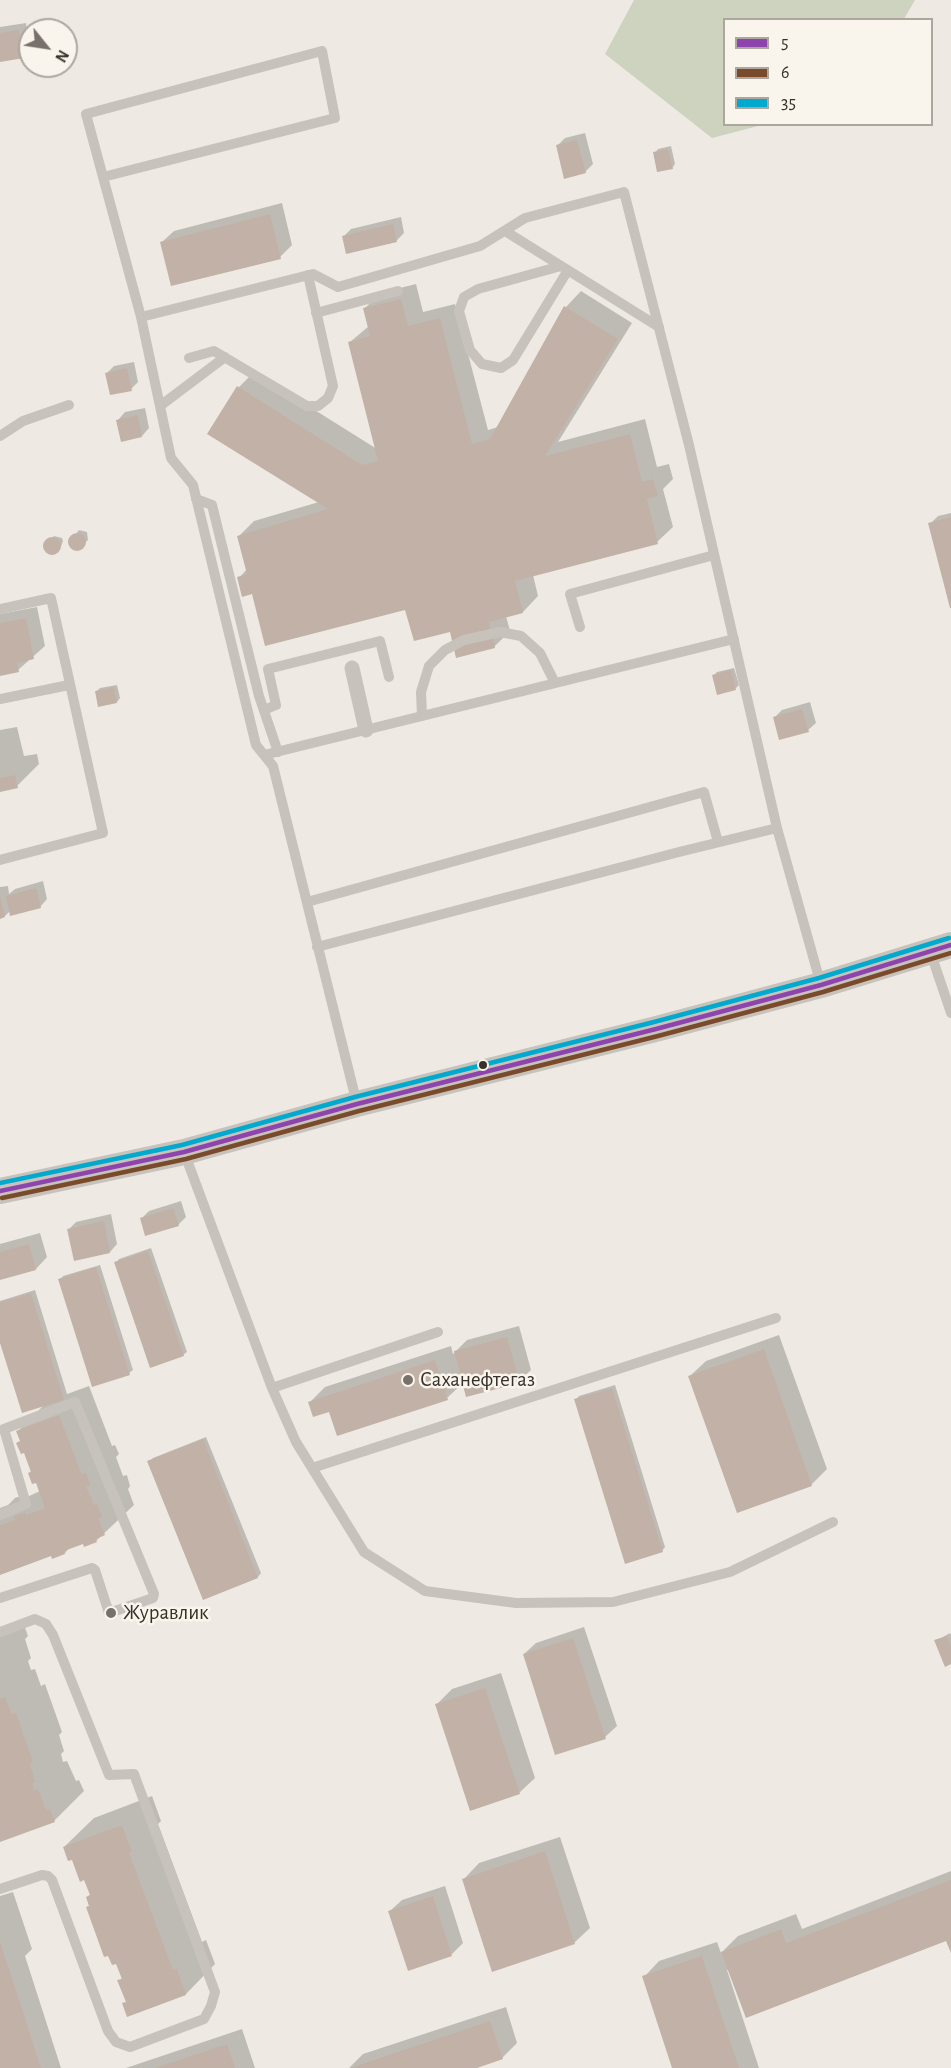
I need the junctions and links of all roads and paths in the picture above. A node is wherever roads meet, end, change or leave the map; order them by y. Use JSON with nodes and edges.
{"nodes":[{"id":1,"x":103,"y":177,"type":"junction"},
{"id":2,"x":505,"y":231,"type":"junction"},
{"id":3,"x":564,"y":268,"type":"junction"},
{"id":4,"x":308,"y":275,"type":"junction"},
{"id":5,"x":398,"y":291,"type":"dead end"},
{"id":6,"x":316,"y":313,"type":"junction"},
{"id":7,"x":141,"y":317,"type":"junction"},
{"id":8,"x":659,"y":327,"type":"junction"},
{"id":9,"x":225,"y":357,"type":"junction"},
{"id":10,"x":189,"y":358,"type":"dead end"},
{"id":11,"x":69,"y":405,"type":"dead end"},
{"id":12,"x":160,"y":406,"type":"junction"},
{"id":13,"x":0,"y":436,"type":"edge"},
{"id":14,"x":196,"y":499,"type":"junction"},
{"id":15,"x":714,"y":555,"type":"junction"},
{"id":16,"x":0,"y":609,"type":"edge"},
{"id":17,"x":580,"y":627,"type":"dead end"},
{"id":18,"x":734,"y":639,"type":"junction"},
{"id":19,"x":352,"y":668,"type":"dead end"},
{"id":20,"x":389,"y":677,"type":"dead end"},
{"id":21,"x":555,"y":683,"type":"junction"},
{"id":22,"x":69,"y":685,"type":"junction"},
{"id":23,"x":0,"y":699,"type":"edge"},
{"id":24,"x":264,"y":710,"type":"junction"},
{"id":25,"x":422,"y":717,"type":"junction"},
{"id":26,"x":366,"y":730,"type":"junction"},
{"id":27,"x":278,"y":752,"type":"junction"},
{"id":28,"x":264,"y":755,"type":"junction"},
{"id":29,"x":777,"y":828,"type":"junction"},
{"id":30,"x":718,"y":842,"type":"junction"},
{"id":31,"x":0,"y":860,"type":"edge"},
{"id":32,"x":307,"y":902,"type":"junction"},
{"id":33,"x":317,"y":947,"type":"junction"},
{"id":34,"x":940,"y":948,"type":"edge"},
{"id":35,"x":820,"y":985,"type":"junction"},
{"id":36,"x":951,"y":1013,"type":"edge"},
{"id":37,"x":357,"y":1104,"type":"junction"},
{"id":38,"x":184,"y":1152,"type":"junction"},
{"id":39,"x":0,"y":1191,"type":"edge"},
{"id":40,"x":776,"y":1318,"type":"dead end"},
{"id":41,"x":438,"y":1332,"type":"dead end"},
{"id":42,"x":272,"y":1388,"type":"junction"},
{"id":43,"x":312,"y":1468,"type":"junction"},
{"id":44,"x":0,"y":1515,"type":"edge"},
{"id":45,"x":833,"y":1522,"type":"dead end"},
{"id":46,"x":0,"y":1598,"type":"edge"},
{"id":47,"x":0,"y":1632,"type":"edge"},
{"id":48,"x":0,"y":1888,"type":"edge"}],
"edges":[{"from":1,"to":1,"type":"lane"},
{"from":1,"to":7,"type":"lane"},
{"from":2,"to":3,"type":"lane"},
{"from":2,"to":4,"type":"lane"},
{"from":2,"to":8,"type":"lane"},
{"from":3,"to":3,"type":"lane"},
{"from":3,"to":8,"type":"lane"},
{"from":4,"to":6,"type":"lane"},
{"from":4,"to":7,"type":"lane"},
{"from":5,"to":6,"type":"lane"},
{"from":6,"to":9,"type":"lane"},
{"from":7,"to":12,"type":"lane"},
{"from":8,"to":15,"type":"lane"},
{"from":9,"to":10,"type":"lane"},
{"from":9,"to":12,"type":"lane"},
{"from":11,"to":13,"type":"lane"},
{"from":12,"to":14,"type":"lane"},
{"from":14,"to":24,"type":"lane"},
{"from":14,"to":28,"type":"lane"},
{"from":15,"to":17,"type":"lane"},
{"from":15,"to":18,"type":"lane"},
{"from":16,"to":22,"type":"lane"},
{"from":18,"to":21,"type":"lane"},
{"from":18,"to":29,"type":"lane"},
{"from":19,"to":26,"type":"street"},
{"from":20,"to":24,"type":"lane"},
{"from":21,"to":25,"type":"lane"},
{"from":21,"to":25,"type":"lane"},
{"from":22,"to":23,"type":"lane"},
{"from":22,"to":31,"type":"lane"},
{"from":24,"to":27,"type":"lane"},
{"from":25,"to":26,"type":"lane"},
{"from":26,"to":27,"type":"lane"},
{"from":27,"to":28,"type":"lane"},
{"from":28,"to":32,"type":"lane"},
{"from":29,"to":30,"type":"lane"},
{"from":29,"to":35,"type":"lane"},
{"from":30,"to":32,"type":"lane"},
{"from":30,"to":33,"type":"lane"},
{"from":32,"to":33,"type":"lane"},
{"from":33,"to":37,"type":"lane"},
{"from":34,"to":35,"type":"street"},
{"from":34,"to":36,"type":"lane"},
{"from":35,"to":37,"type":"street"},
{"from":37,"to":38,"type":"street"},
{"from":38,"to":39,"type":"street"},
{"from":38,"to":42,"type":"lane"},
{"from":40,"to":43,"type":"lane"},
{"from":41,"to":42,"type":"lane"},
{"from":42,"to":43,"type":"lane"},
{"from":43,"to":45,"type":"lane"},
{"from":44,"to":46,"type":"lane"},
{"from":47,"to":48,"type":"lane"}]}
